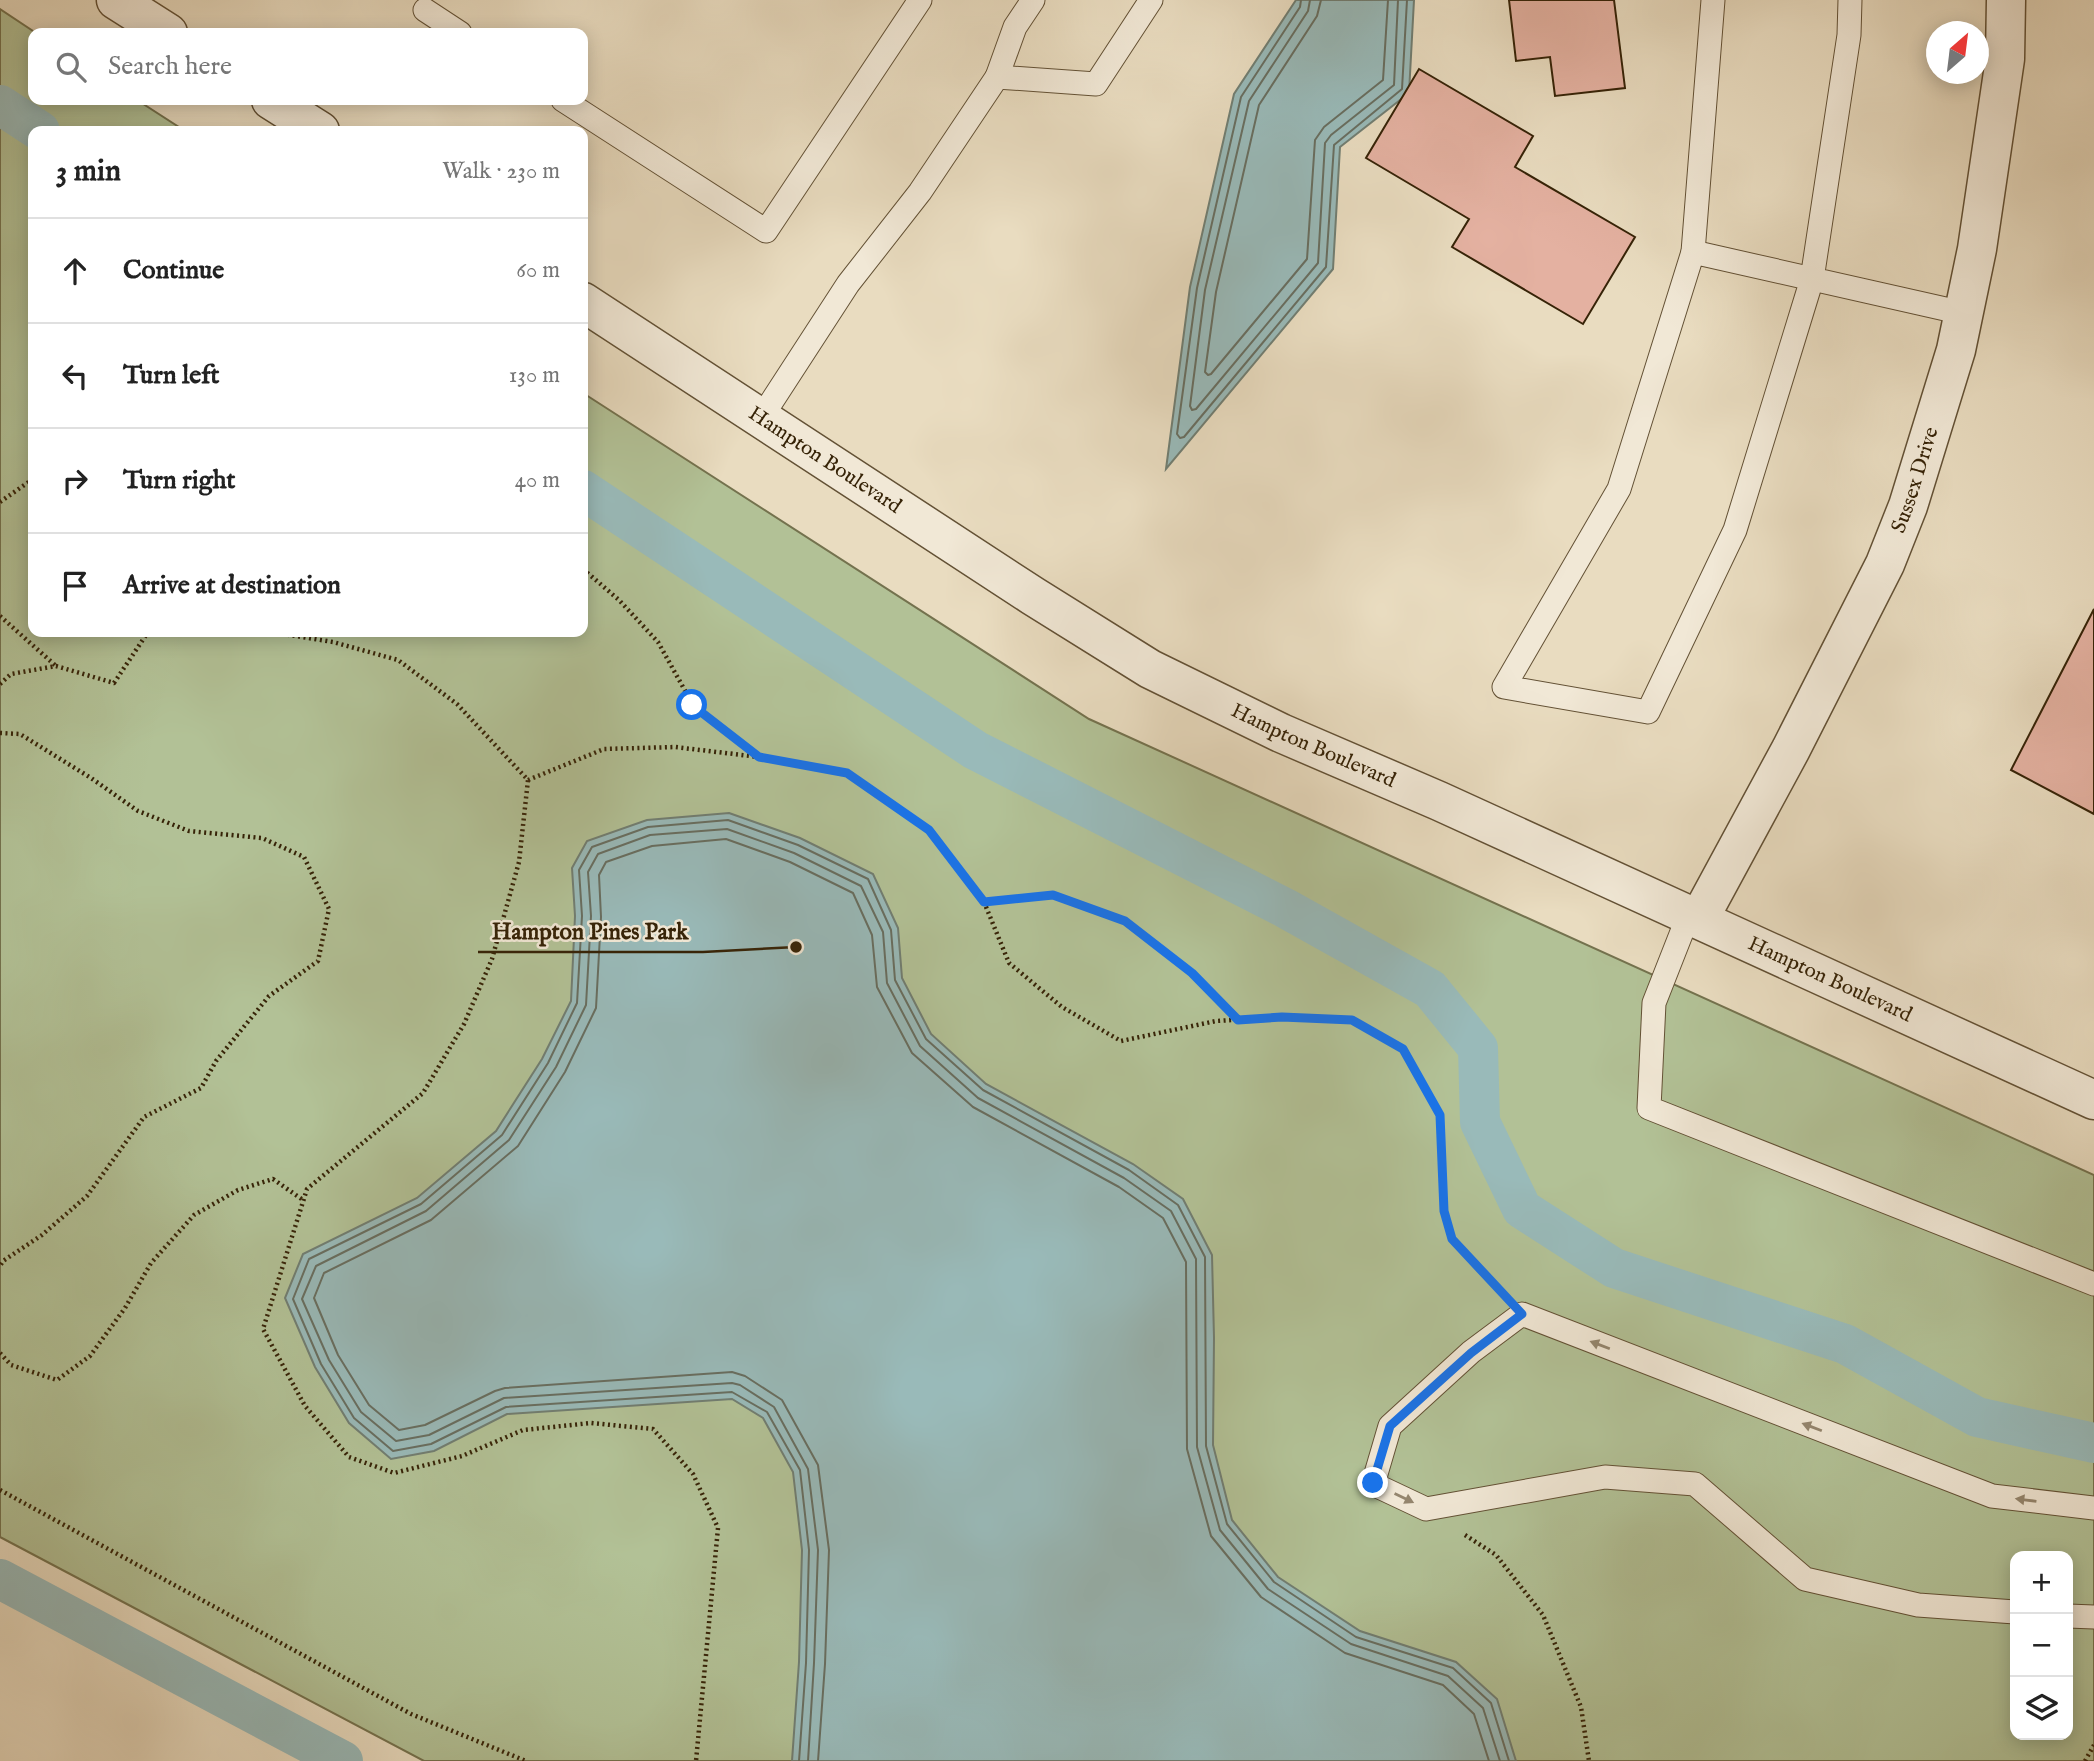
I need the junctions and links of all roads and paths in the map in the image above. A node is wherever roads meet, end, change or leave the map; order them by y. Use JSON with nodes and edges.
{"nodes":[{"id":1,"x":116,"y":0,"type":"edge"},
{"id":2,"x":920,"y":0,"type":"edge"},
{"id":3,"x":1033,"y":0,"type":"edge"},
{"id":4,"x":1151,"y":0,"type":"edge"},
{"id":5,"x":1713,"y":0,"type":"edge"},
{"id":6,"x":1850,"y":0,"type":"edge"},
{"id":7,"x":2006,"y":0,"type":"edge"},
{"id":8,"x":422,"y":3,"type":"edge"},
{"id":9,"x":160,"y":28,"type":"edge"},
{"id":10,"x":454,"y":28,"type":"edge"},
{"id":11,"x":997,"y":77,"type":"junction"},
{"id":12,"x":279,"y":105,"type":"edge"},
{"id":13,"x":571,"y":105,"type":"edge"},
{"id":14,"x":312,"y":126,"type":"edge"},
{"id":15,"x":1693,"y":252,"type":"junction"},
{"id":16,"x":1812,"y":279,"type":"junction"},
{"id":17,"x":588,"y":305,"type":"edge"},
{"id":18,"x":1963,"y":313,"type":"junction"},
{"id":19,"x":761,"y":418,"type":"junction"},
{"id":20,"x":28,"y":482,"type":"edge"},
{"id":21,"x":0,"y":502,"type":"edge"},
{"id":22,"x":588,"y":573,"type":"edge"},
{"id":23,"x":0,"y":616,"type":"edge"},
{"id":24,"x":145,"y":637,"type":"edge"},
{"id":25,"x":302,"y":637,"type":"edge"},
{"id":26,"x":56,"y":666,"type":"junction"},
{"id":27,"x":0,"y":684,"type":"edge"},
{"id":28,"x":0,"y":733,"type":"edge"},
{"id":29,"x":759,"y":757,"type":"junction"},
{"id":30,"x":528,"y":780,"type":"junction"},
{"id":31,"x":984,"y":902,"type":"junction"},
{"id":32,"x":1694,"y":917,"type":"junction"},
{"id":33,"x":1238,"y":1020,"type":"junction"},
{"id":34,"x":2094,"y":1100,"type":"edge"},
{"id":35,"x":303,"y":1200,"type":"junction"},
{"id":36,"x":0,"y":1266,"type":"edge"},
{"id":37,"x":2094,"y":1284,"type":"edge"},
{"id":38,"x":1522,"y":1314,"type":"junction"},
{"id":39,"x":0,"y":1353,"type":"edge"},
{"id":40,"x":0,"y":1490,"type":"edge"},
{"id":41,"x":2094,"y":1508,"type":"edge"},
{"id":42,"x":1426,"y":1509,"type":"junction"},
{"id":43,"x":2010,"y":1612,"type":"edge"},
{"id":44,"x":2073,"y":1616,"type":"edge"},
{"id":45,"x":2094,"y":1617,"type":"edge"},
{"id":46,"x":2094,"y":1745,"type":"edge"},
{"id":47,"x":526,"y":1761,"type":"edge"},
{"id":48,"x":696,"y":1761,"type":"edge"},
{"id":49,"x":1590,"y":1761,"type":"edge"},
{"id":50,"x":2085,"y":1761,"type":"edge"}],
"edges":[{"from":1,"to":9,"type":"street"},
{"from":2,"to":13,"type":"lane"},
{"from":3,"to":11,"type":"lane"},
{"from":4,"to":11,"type":"lane"},
{"from":5,"to":15,"type":"lane"},
{"from":6,"to":16,"type":"lane"},
{"from":7,"to":18,"type":"street","name":"Sussex Drive"},
{"from":8,"to":10,"type":"lane"},
{"from":11,"to":19,"type":"lane"},
{"from":12,"to":14,"type":"street"},
{"from":15,"to":16,"type":"lane"},
{"from":15,"to":16,"type":"lane"},
{"from":16,"to":18,"type":"lane"},
{"from":17,"to":19,"type":"street","name":"Hampton Boulevard"},
{"from":18,"to":32,"type":"street","name":"Sussex Drive"},
{"from":19,"to":32,"type":"street","name":"Hampton Boulevard"},
{"from":20,"to":21,"type":"path"},
{"from":22,"to":29,"type":"path"},
{"from":23,"to":26,"type":"path"},
{"from":24,"to":26,"type":"path"},
{"from":25,"to":30,"type":"path"},
{"from":26,"to":27,"type":"path"},
{"from":28,"to":36,"type":"path"},
{"from":29,"to":30,"type":"path"},
{"from":29,"to":31,"type":"path"},
{"from":30,"to":35,"type":"path"},
{"from":31,"to":33,"type":"path"},
{"from":31,"to":33,"type":"path"},
{"from":32,"to":34,"type":"street","name":"Hampton Boulevard"},
{"from":32,"to":37,"type":"lane"},
{"from":33,"to":38,"type":"path"},
{"from":35,"to":39,"type":"path"},
{"from":35,"to":48,"type":"path"},
{"from":41,"to":38,"type":"lane","one_way":true},
{"from":38,"to":42,"type":"lane","one_way":true},
{"from":40,"to":47,"type":"path"},
{"from":42,"to":43,"type":"lane"},
{"from":42,"to":49,"type":"path"},
{"from":44,"to":45,"type":"lane"},
{"from":46,"to":50,"type":"path"}]}
